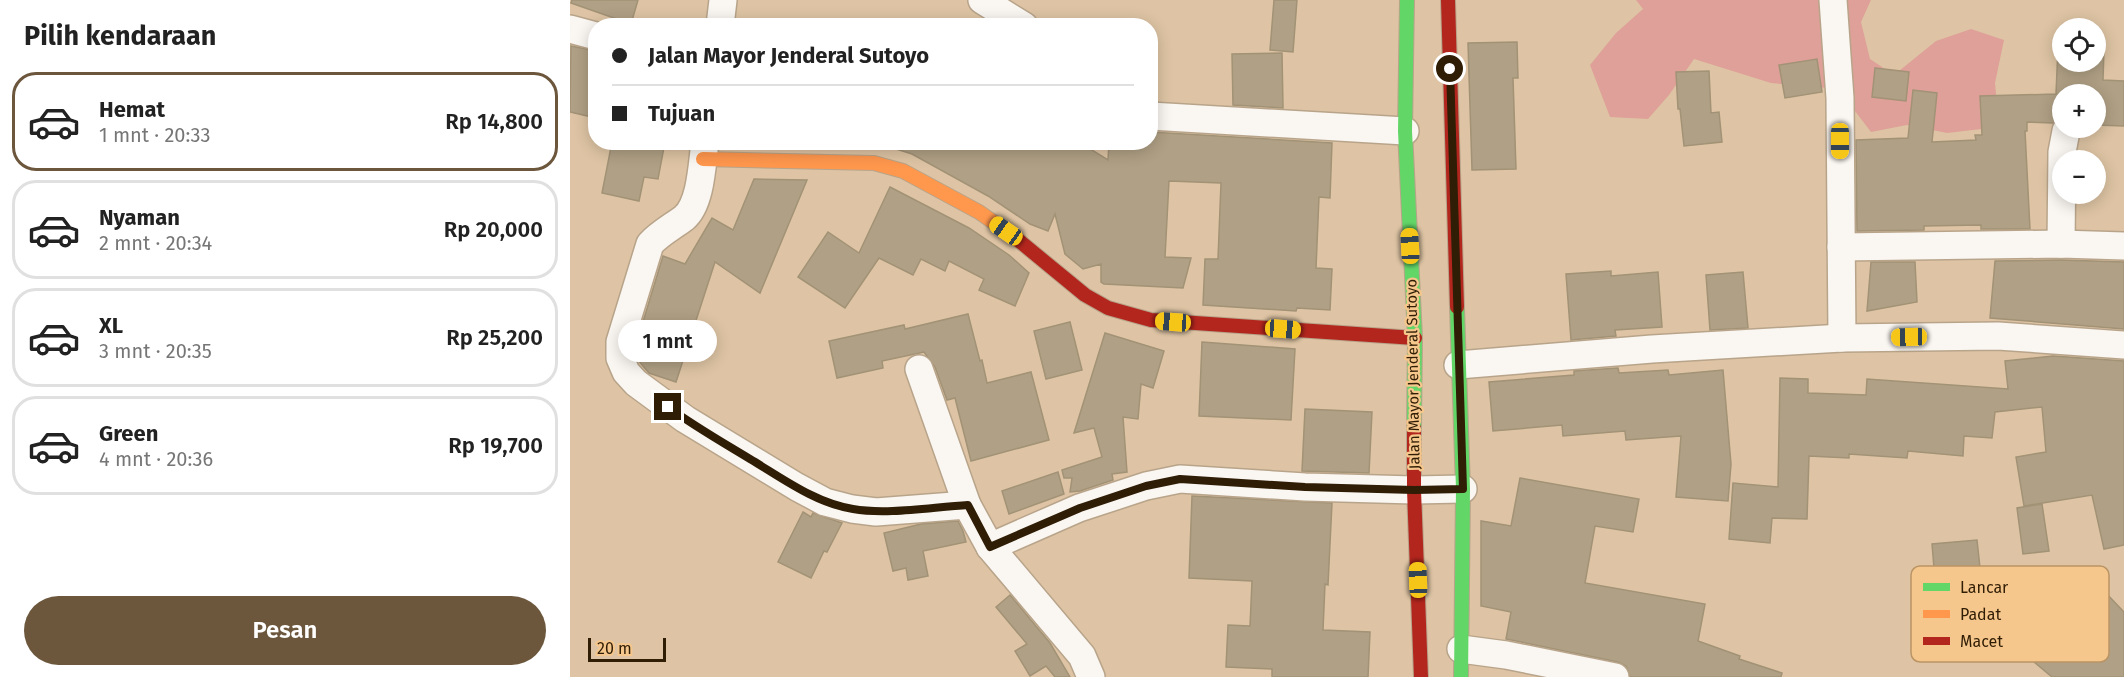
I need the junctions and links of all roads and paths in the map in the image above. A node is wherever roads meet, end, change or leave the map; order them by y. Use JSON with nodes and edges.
{"nodes":[{"id":1,"x":723,"y":0,"type":"edge"},
{"id":2,"x":982,"y":0,"type":"edge"},
{"id":3,"x":1407,"y":0,"type":"edge"},
{"id":4,"x":1448,"y":0,"type":"edge"},
{"id":5,"x":1833,"y":0,"type":"edge"},
{"id":6,"x":721,"y":18,"type":"edge"},
{"id":7,"x":1011,"y":18,"type":"edge"},
{"id":8,"x":570,"y":29,"type":"edge"},
{"id":9,"x":588,"y":34,"type":"edge"},
{"id":10,"x":1158,"y":116,"type":"edge"},
{"id":11,"x":1405,"y":131,"type":"junction"},
{"id":12,"x":2065,"y":138,"type":"edge"},
{"id":13,"x":704,"y":151,"type":"edge"},
{"id":14,"x":2061,"y":244,"type":"junction"},
{"id":15,"x":2124,"y":246,"type":"edge"},
{"id":16,"x":1840,"y":247,"type":"junction"},
{"id":17,"x":1414,"y":338,"type":"junction"},
{"id":18,"x":1842,"y":338,"type":"junction"},
{"id":19,"x":2124,"y":345,"type":"edge"},
{"id":20,"x":1458,"y":365,"type":"junction"},
{"id":21,"x":918,"y":369,"type":"dead end"},
{"id":22,"x":1463,"y":489,"type":"junction"},
{"id":23,"x":1414,"y":490,"type":"junction"},
{"id":24,"x":968,"y":505,"type":"junction"},
{"id":25,"x":990,"y":547,"type":"junction"},
{"id":26,"x":1461,"y":649,"type":"junction"},
{"id":27,"x":1091,"y":677,"type":"edge"},
{"id":28,"x":1421,"y":677,"type":"edge"},
{"id":29,"x":1461,"y":677,"type":"edge"},
{"id":30,"x":1615,"y":677,"type":"edge"}],
"edges":[{"from":1,"to":6,"type":"street"},
{"from":2,"to":7,"type":"street"},
{"from":3,"to":11,"type":"main road","name":"Jalan Mayor Jenderal Sutoyo"},
{"from":4,"to":20,"type":"main road"},
{"from":5,"to":16,"type":"street"},
{"from":8,"to":9,"type":"street"},
{"from":10,"to":11,"type":"street"},
{"from":11,"to":17,"type":"main road","name":"Jalan Mayor Jenderal Sutoyo"},
{"from":12,"to":14,"type":"street"},
{"from":13,"to":17,"type":"main road"},
{"from":13,"to":24,"type":"street"},
{"from":14,"to":15,"type":"street"},
{"from":14,"to":16,"type":"street"},
{"from":16,"to":18,"type":"street"},
{"from":17,"to":23,"type":"main road","name":"Jalan Mayor Jenderal Sutoyo"},
{"from":18,"to":19,"type":"street"},
{"from":18,"to":20,"type":"street"},
{"from":20,"to":22,"type":"main road"},
{"from":21,"to":24,"type":"street"},
{"from":22,"to":23,"type":"street"},
{"from":22,"to":26,"type":"main road"},
{"from":23,"to":25,"type":"street"},
{"from":23,"to":28,"type":"main road","name":"Jalan Mayor Jenderal Sutoyo"},
{"from":24,"to":25,"type":"street"},
{"from":25,"to":27,"type":"street"},
{"from":26,"to":29,"type":"main road"},
{"from":26,"to":30,"type":"street"}]}
